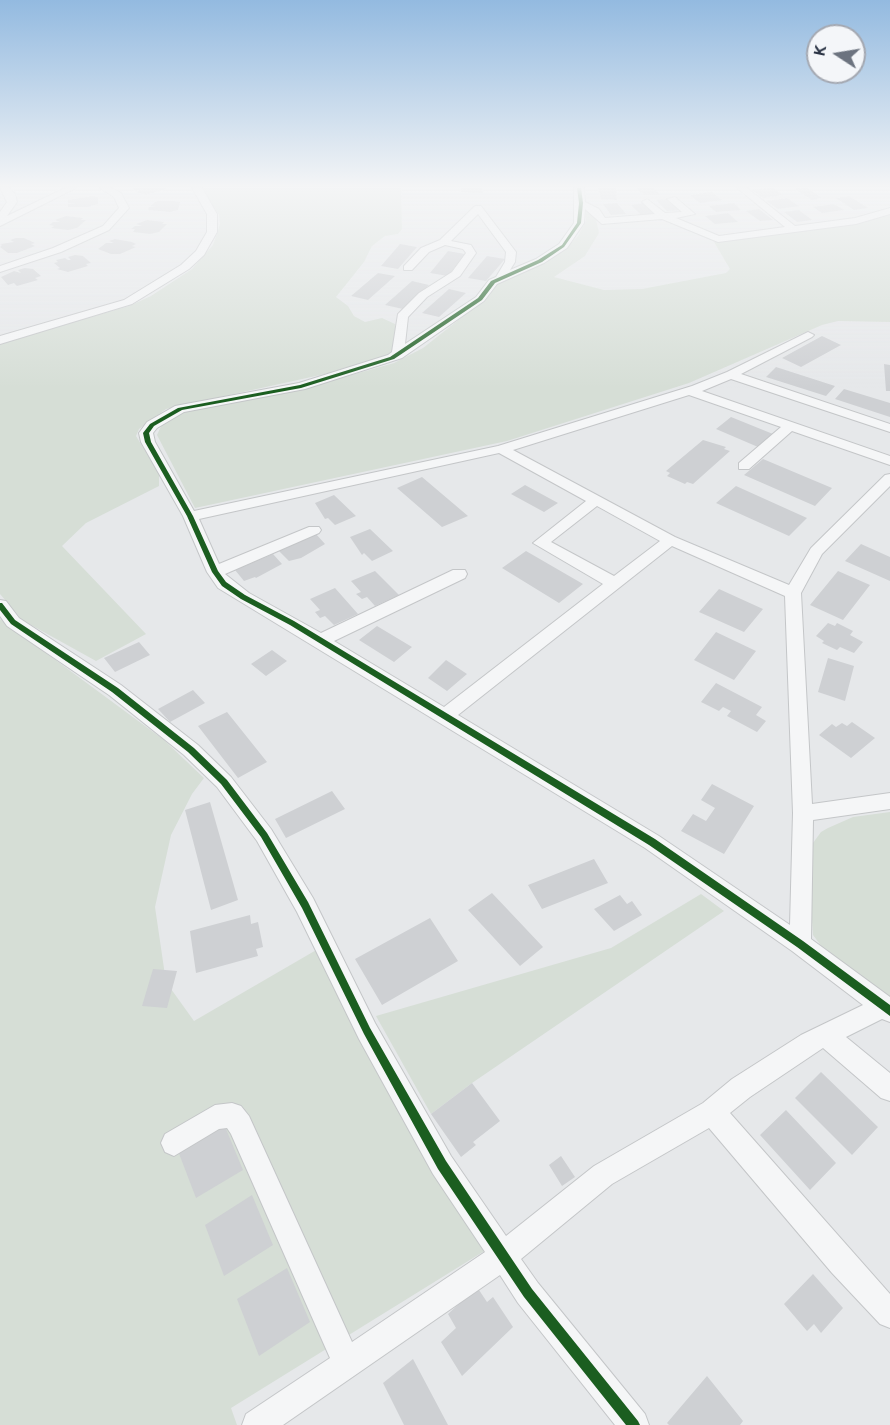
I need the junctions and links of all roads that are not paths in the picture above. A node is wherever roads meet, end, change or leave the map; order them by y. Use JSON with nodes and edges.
{"nodes":[{"id":1,"x":44,"y":254,"type":"edge"},
{"id":2,"x":197,"y":254,"type":"edge"},
{"id":3,"x":421,"y":254,"type":"edge"},
{"id":4,"x":470,"y":254,"type":"edge"},
{"id":5,"x":511,"y":254,"type":"edge"},
{"id":6,"x":550,"y":254,"type":"edge"},
{"id":7,"x":408,"y":268,"type":"dead end"},
{"id":8,"x":0,"y":269,"type":"edge"},
{"id":9,"x":501,"y":277,"type":"junction"},
{"id":10,"x":808,"y":335,"type":"dead end"},
{"id":11,"x":0,"y":340,"type":"edge"},
{"id":12,"x":398,"y":355,"type":"junction"},
{"id":13,"x":731,"y":375,"type":"junction"},
{"id":14,"x":690,"y":391,"type":"junction"},
{"id":15,"x":790,"y":426,"type":"junction"},
{"id":16,"x":890,"y":428,"type":"edge"},
{"id":17,"x":501,"y":449,"type":"junction"},
{"id":18,"x":890,"y":461,"type":"edge"},
{"id":19,"x":744,"y":466,"type":"dead end"},
{"id":20,"x":890,"y":478,"type":"edge"},
{"id":21,"x":596,"y":501,"type":"junction"},
{"id":22,"x":190,"y":516,"type":"junction"},
{"id":23,"x":314,"y":530,"type":"dead end"},
{"id":24,"x":670,"y":540,"type":"junction"},
{"id":25,"x":215,"y":572,"type":"junction"},
{"id":26,"x":459,"y":574,"type":"dead end"},
{"id":27,"x":614,"y":583,"type":"junction"},
{"id":28,"x":793,"y":593,"type":"junction"},
{"id":29,"x":0,"y":605,"type":"edge"},
{"id":30,"x":321,"y":640,"type":"junction"},
{"id":31,"x":443,"y":717,"type":"junction"},
{"id":32,"x":890,"y":801,"type":"edge"},
{"id":33,"x":802,"y":813,"type":"junction"},
{"id":34,"x":800,"y":944,"type":"junction"},
{"id":35,"x":887,"y":1009,"type":"edge"},
{"id":36,"x":825,"y":1035,"type":"junction"},
{"id":37,"x":890,"y":1089,"type":"edge"},
{"id":38,"x":712,"y":1112,"type":"junction"},
{"id":39,"x":174,"y":1143,"type":"dead end"},
{"id":40,"x":502,"y":1256,"type":"junction"},
{"id":41,"x":890,"y":1314,"type":"edge"},
{"id":42,"x":347,"y":1364,"type":"junction"},
{"id":43,"x":257,"y":1425,"type":"edge"},
{"id":44,"x":634,"y":1425,"type":"edge"}],
"edges":[{"from":1,"to":8,"type":"street"},
{"from":2,"to":11,"type":"street"},
{"from":3,"to":7,"type":"street"},
{"from":4,"to":12,"type":"street"},
{"from":5,"to":9,"type":"street"},
{"from":6,"to":9,"type":"street"},
{"from":9,"to":12,"type":"street"},
{"from":10,"to":13,"type":"street"},
{"from":12,"to":22,"type":"street"},
{"from":13,"to":14,"type":"street"},
{"from":13,"to":16,"type":"street"},
{"from":14,"to":15,"type":"street"},
{"from":14,"to":17,"type":"street"},
{"from":15,"to":18,"type":"street"},
{"from":15,"to":19,"type":"street"},
{"from":17,"to":21,"type":"street"},
{"from":17,"to":22,"type":"street"},
{"from":20,"to":28,"type":"street"},
{"from":21,"to":24,"type":"street"},
{"from":21,"to":27,"type":"street"},
{"from":22,"to":25,"type":"street"},
{"from":23,"to":25,"type":"street"},
{"from":24,"to":27,"type":"street"},
{"from":24,"to":28,"type":"street"},
{"from":25,"to":30,"type":"street"},
{"from":26,"to":30,"type":"street"},
{"from":27,"to":31,"type":"street"},
{"from":28,"to":33,"type":"street"},
{"from":29,"to":40,"type":"street"},
{"from":30,"to":31,"type":"street"},
{"from":31,"to":34,"type":"street"},
{"from":32,"to":33,"type":"street"},
{"from":33,"to":34,"type":"street"},
{"from":34,"to":35,"type":"street"},
{"from":35,"to":36,"type":"street"},
{"from":36,"to":37,"type":"street"},
{"from":36,"to":38,"type":"street"},
{"from":38,"to":40,"type":"street"},
{"from":38,"to":41,"type":"street"},
{"from":39,"to":42,"type":"street"},
{"from":40,"to":42,"type":"street"},
{"from":40,"to":44,"type":"street"},
{"from":42,"to":43,"type":"street"}]}
